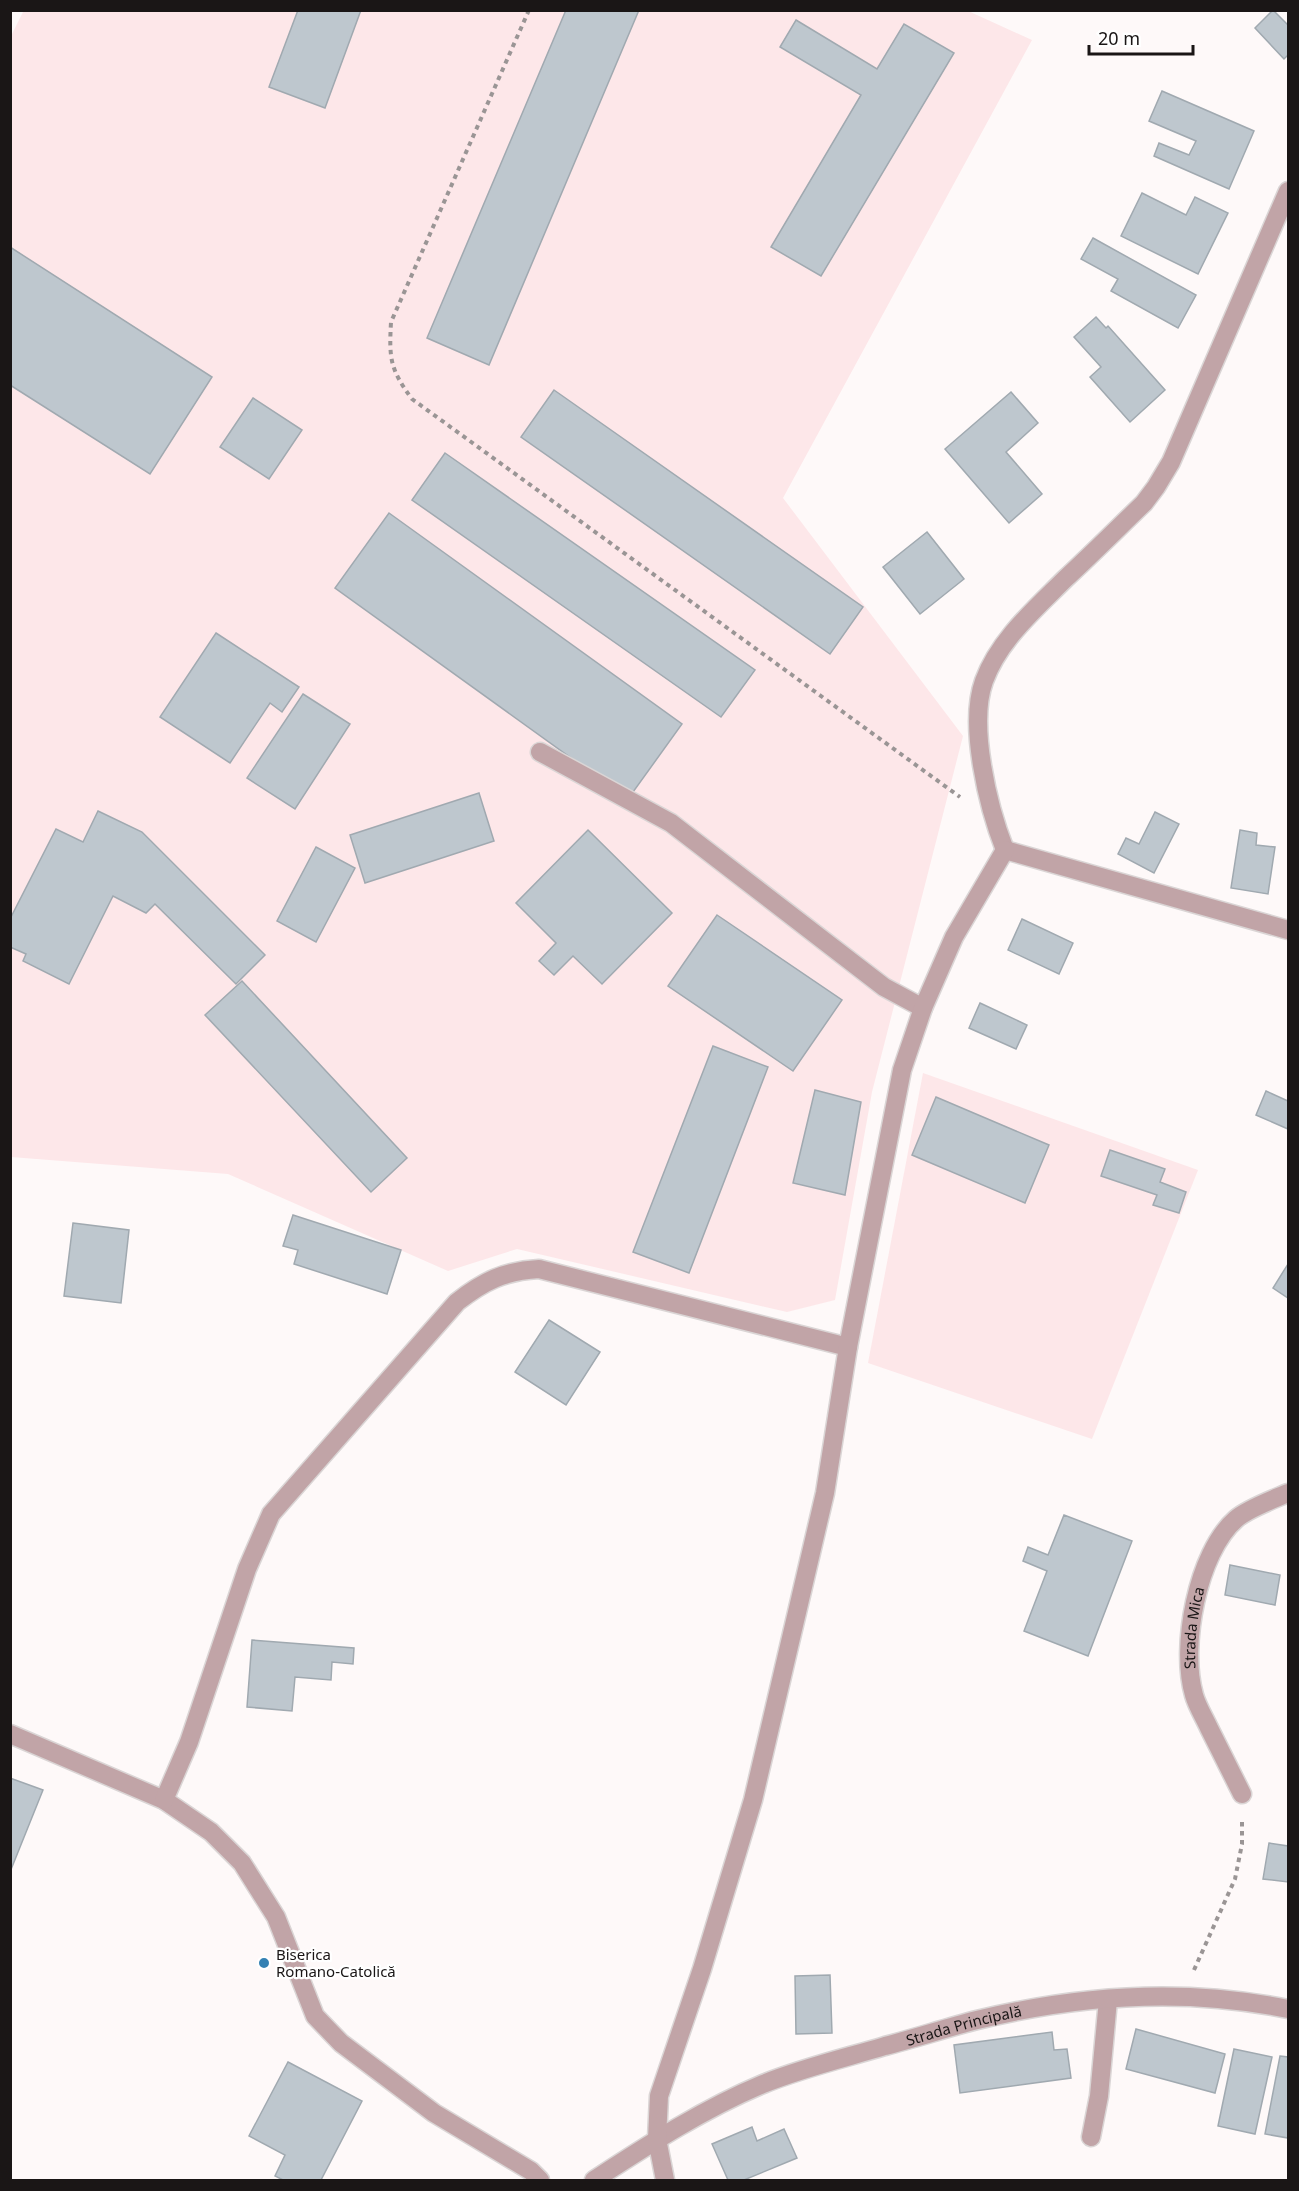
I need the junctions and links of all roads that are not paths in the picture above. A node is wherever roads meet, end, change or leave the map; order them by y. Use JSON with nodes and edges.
{"nodes":[{"id":1,"x":1288,"y":191,"type":"edge"},
{"id":2,"x":540,"y":753,"type":"dead end"},
{"id":3,"x":1005,"y":850,"type":"junction"},
{"id":4,"x":1288,"y":930,"type":"edge"},
{"id":5,"x":923,"y":1008,"type":"junction"},
{"id":6,"x":848,"y":1347,"type":"junction"},
{"id":7,"x":1288,"y":1493,"type":"edge"},
{"id":8,"x":10,"y":1734,"type":"edge"},
{"id":9,"x":1242,"y":1794,"type":"road end"},
{"id":10,"x":165,"y":1800,"type":"junction"},
{"id":11,"x":1108,"y":2000,"type":"junction"},
{"id":12,"x":1288,"y":2009,"type":"edge"},
{"id":13,"x":1091,"y":2137,"type":"dead end"},
{"id":14,"x":657,"y":2139,"type":"junction"},
{"id":15,"x":540,"y":2181,"type":"edge"},
{"id":16,"x":594,"y":2181,"type":"edge"},
{"id":17,"x":665,"y":2181,"type":"edge"}],
"edges":[{"from":1,"to":3,"type":"street"},
{"from":2,"to":5,"type":"street"},
{"from":3,"to":4,"type":"street"},
{"from":3,"to":5,"type":"street"},
{"from":5,"to":6,"type":"street"},
{"from":6,"to":10,"type":"street"},
{"from":6,"to":14,"type":"street"},
{"from":7,"to":9,"type":"street","name":"Strada Mica"},
{"from":8,"to":10,"type":"street"},
{"from":10,"to":15,"type":"street"},
{"from":11,"to":12,"type":"street","name":"Strada Principală"},
{"from":11,"to":13,"type":"street"},
{"from":11,"to":14,"type":"street","name":"Strada Principală"},
{"from":14,"to":16,"type":"street","name":"Strada Principală"},
{"from":14,"to":17,"type":"street"}]}
